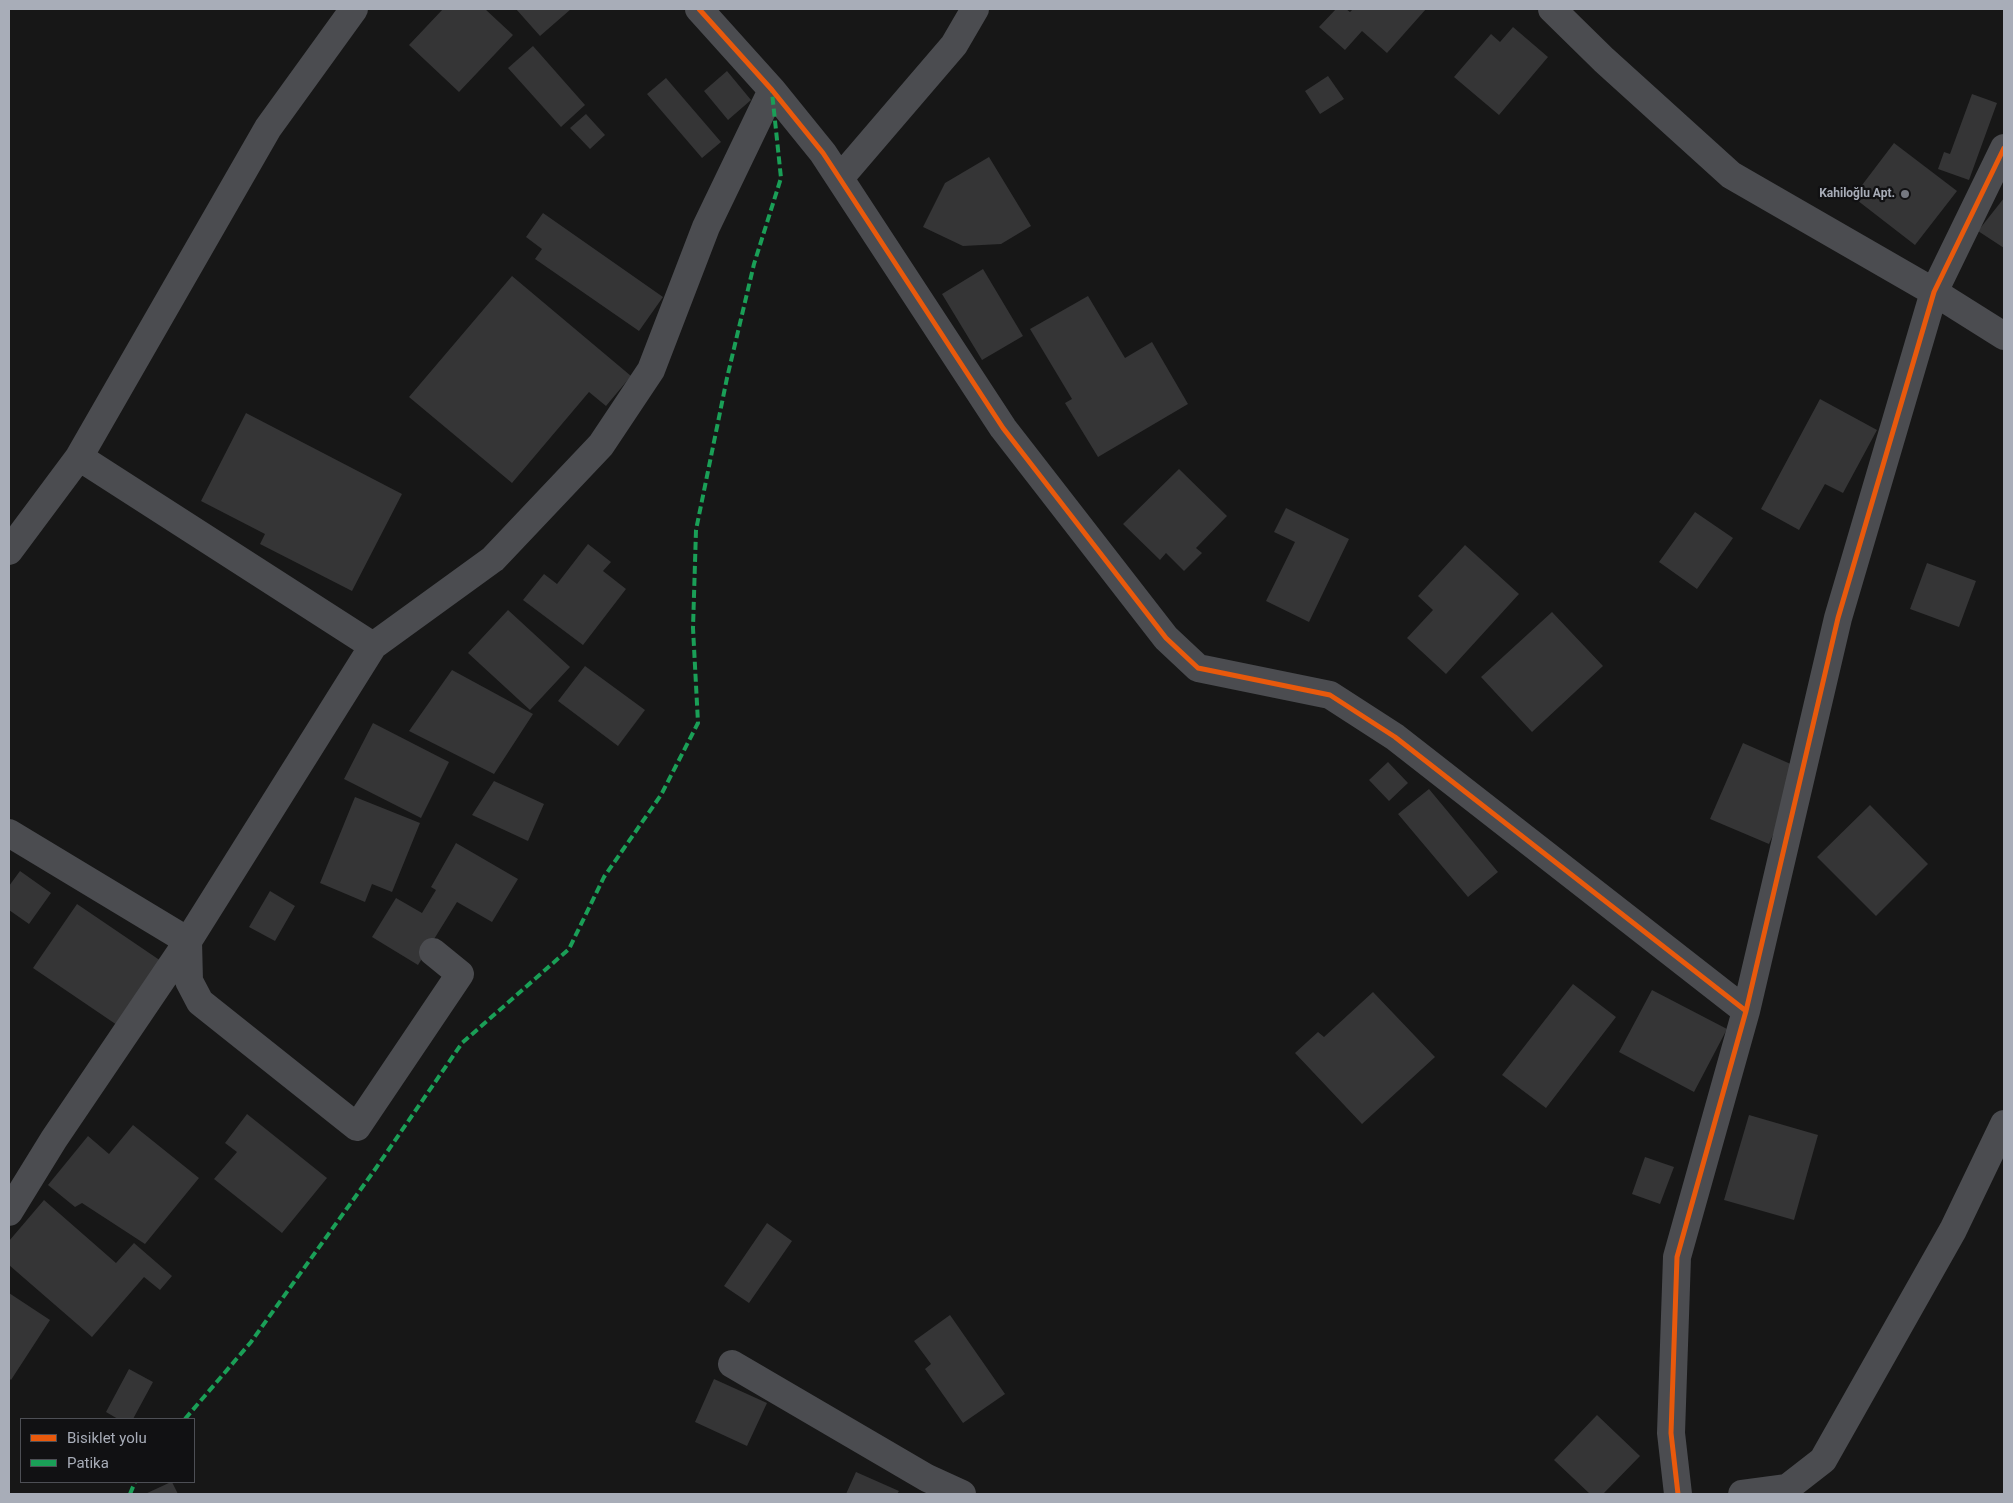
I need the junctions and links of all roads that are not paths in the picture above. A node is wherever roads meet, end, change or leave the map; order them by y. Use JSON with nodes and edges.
{"nodes":[{"id":1,"x":354,"y":9,"type":"edge"},
{"id":2,"x":699,"y":9,"type":"edge"},
{"id":3,"x":975,"y":9,"type":"edge"},
{"id":4,"x":1552,"y":9,"type":"edge"},
{"id":5,"x":772,"y":90,"type":"junction"},
{"id":6,"x":2004,"y":148,"type":"edge"},
{"id":7,"x":840,"y":178,"type":"junction"},
{"id":8,"x":1934,"y":292,"type":"junction"},
{"id":9,"x":2004,"y":336,"type":"edge"},
{"id":10,"x":79,"y":457,"type":"junction"},
{"id":11,"x":9,"y":552,"type":"edge"},
{"id":12,"x":374,"y":646,"type":"junction"},
{"id":13,"x":9,"y":833,"type":"edge"},
{"id":14,"x":188,"y":941,"type":"junction"},
{"id":15,"x":433,"y":952,"type":"dead end"},
{"id":16,"x":1746,"y":1011,"type":"junction"},
{"id":17,"x":2004,"y":1124,"type":"edge"},
{"id":18,"x":9,"y":1212,"type":"edge"},
{"id":19,"x":732,"y":1364,"type":"dead end"},
{"id":20,"x":962,"y":1494,"type":"edge"},
{"id":21,"x":1678,"y":1494,"type":"edge"},
{"id":22,"x":1742,"y":1494,"type":"edge"}],
"edges":[{"from":1,"to":10,"type":"street"},
{"from":2,"to":5,"type":"street"},
{"from":3,"to":7,"type":"street"},
{"from":4,"to":8,"type":"street"},
{"from":5,"to":7,"type":"street"},
{"from":5,"to":12,"type":"street"},
{"from":6,"to":8,"type":"street"},
{"from":7,"to":16,"type":"street"},
{"from":8,"to":9,"type":"street"},
{"from":8,"to":16,"type":"street"},
{"from":10,"to":11,"type":"street"},
{"from":10,"to":12,"type":"street"},
{"from":12,"to":14,"type":"street"},
{"from":13,"to":14,"type":"street"},
{"from":14,"to":15,"type":"street"},
{"from":14,"to":18,"type":"street"},
{"from":16,"to":21,"type":"street"},
{"from":17,"to":22,"type":"street"},
{"from":19,"to":20,"type":"street"}]}
